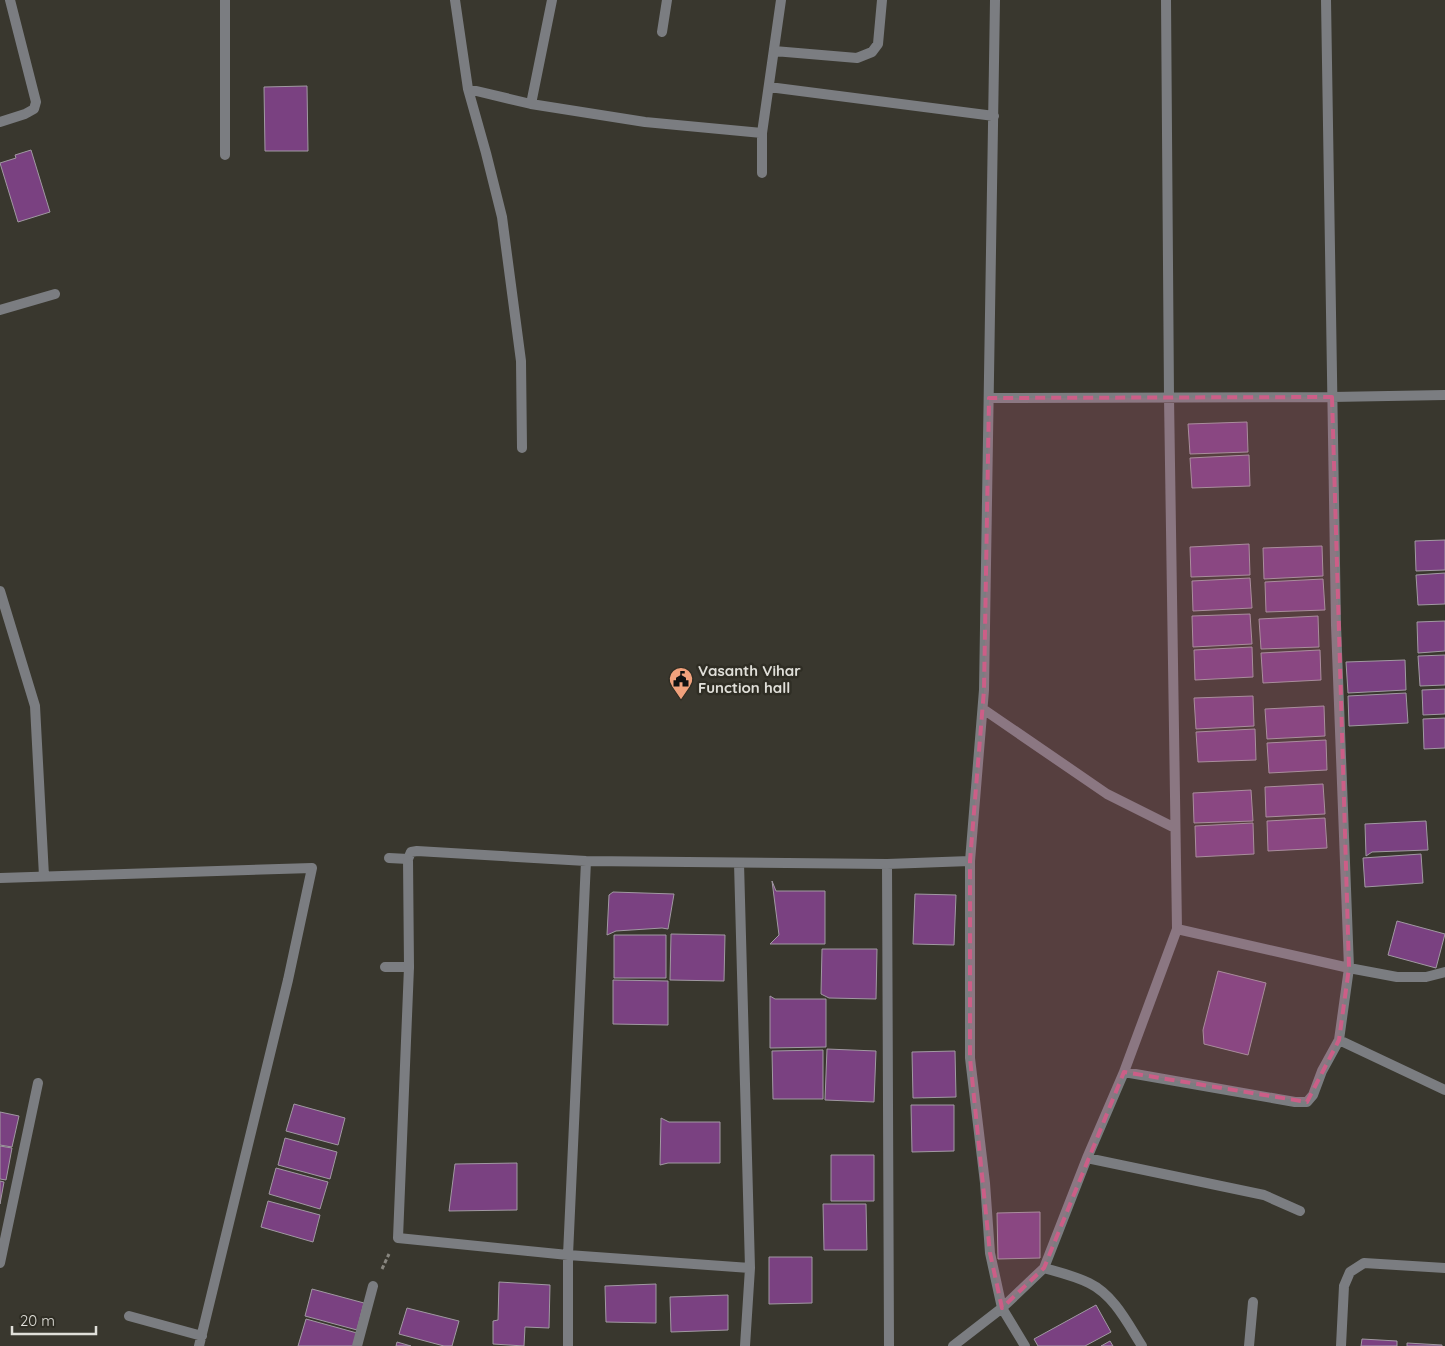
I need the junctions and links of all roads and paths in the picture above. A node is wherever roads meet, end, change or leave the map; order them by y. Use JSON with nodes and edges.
{"nodes":[{"id":1,"x":10,"y":0,"type":"edge"},
{"id":2,"x":225,"y":0,"type":"edge"},
{"id":3,"x":455,"y":0,"type":"edge"},
{"id":4,"x":552,"y":0,"type":"edge"},
{"id":5,"x":667,"y":0,"type":"edge"},
{"id":6,"x":781,"y":0,"type":"edge"},
{"id":7,"x":882,"y":0,"type":"edge"},
{"id":8,"x":994,"y":0,"type":"edge"},
{"id":9,"x":1166,"y":0,"type":"edge"},
{"id":10,"x":1326,"y":0,"type":"edge"},
{"id":11,"x":662,"y":32,"type":"dead end"},
{"id":12,"x":774,"y":51,"type":"junction"},
{"id":13,"x":769,"y":87,"type":"junction"},
{"id":14,"x":468,"y":89,"type":"junction"},
{"id":15,"x":531,"y":104,"type":"junction"},
{"id":16,"x":994,"y":116,"type":"junction"},
{"id":17,"x":0,"y":122,"type":"edge"},
{"id":18,"x":762,"y":133,"type":"junction"},
{"id":19,"x":225,"y":155,"type":"dead end"},
{"id":20,"x":762,"y":173,"type":"dead end"},
{"id":21,"x":55,"y":294,"type":"dead end"},
{"id":22,"x":0,"y":310,"type":"edge"},
{"id":23,"x":1445,"y":395,"type":"edge"},
{"id":24,"x":1169,"y":397,"type":"junction"},
{"id":25,"x":1332,"y":397,"type":"junction"},
{"id":26,"x":989,"y":398,"type":"junction"},
{"id":27,"x":522,"y":448,"type":"dead end"},
{"id":28,"x":0,"y":591,"type":"edge"},
{"id":29,"x":983,"y":709,"type":"junction"},
{"id":30,"x":1174,"y":828,"type":"junction"},
{"id":31,"x":389,"y":858,"type":"dead end"},
{"id":32,"x":408,"y":860,"type":"junction"},
{"id":33,"x":586,"y":861,"type":"junction"},
{"id":34,"x":970,"y":861,"type":"junction"},
{"id":35,"x":739,"y":863,"type":"junction"},
{"id":36,"x":887,"y":864,"type":"junction"},
{"id":37,"x":44,"y":876,"type":"junction"},
{"id":38,"x":0,"y":878,"type":"edge"},
{"id":39,"x":1177,"y":929,"type":"junction"},
{"id":40,"x":385,"y":967,"type":"dead end"},
{"id":41,"x":409,"y":967,"type":"junction"},
{"id":42,"x":1349,"y":968,"type":"junction"},
{"id":43,"x":1445,"y":972,"type":"edge"},
{"id":44,"x":1339,"y":1040,"type":"junction"},
{"id":45,"x":1124,"y":1072,"type":"junction"},
{"id":46,"x":38,"y":1083,"type":"dead end"},
{"id":47,"x":1445,"y":1090,"type":"edge"},
{"id":48,"x":1087,"y":1158,"type":"junction"},
{"id":49,"x":1300,"y":1211,"type":"dead end"},
{"id":50,"x":398,"y":1238,"type":"junction"},
{"id":51,"x":568,"y":1255,"type":"junction"},
{"id":52,"x":0,"y":1263,"type":"edge"},
{"id":53,"x":750,"y":1268,"type":"junction"},
{"id":54,"x":1044,"y":1268,"type":"junction"},
{"id":55,"x":1445,"y":1268,"type":"edge"},
{"id":56,"x":373,"y":1286,"type":"joint"},
{"id":57,"x":1252,"y":1302,"type":"dead end"},
{"id":58,"x":1002,"y":1308,"type":"junction"},
{"id":59,"x":129,"y":1316,"type":"dead end"},
{"id":60,"x":200,"y":1341,"type":"edge"},
{"id":61,"x":357,"y":1346,"type":"edge"},
{"id":62,"x":568,"y":1346,"type":"edge"},
{"id":63,"x":745,"y":1346,"type":"edge"},
{"id":64,"x":889,"y":1346,"type":"edge"},
{"id":65,"x":953,"y":1346,"type":"edge"},
{"id":66,"x":1024,"y":1346,"type":"edge"},
{"id":67,"x":1142,"y":1346,"type":"edge"},
{"id":68,"x":1249,"y":1346,"type":"edge"},
{"id":69,"x":1341,"y":1346,"type":"edge"}],
"edges":[{"from":1,"to":17,"type":"street"},
{"from":2,"to":19,"type":"street"},
{"from":3,"to":14,"type":"street"},
{"from":4,"to":15,"type":"street"},
{"from":5,"to":11,"type":"street"},
{"from":6,"to":12,"type":"street"},
{"from":7,"to":12,"type":"street"},
{"from":8,"to":16,"type":"street"},
{"from":9,"to":24,"type":"street"},
{"from":10,"to":25,"type":"street"},
{"from":12,"to":13,"type":"street"},
{"from":13,"to":16,"type":"street"},
{"from":13,"to":18,"type":"street"},
{"from":14,"to":15,"type":"street"},
{"from":14,"to":27,"type":"street"},
{"from":15,"to":18,"type":"street"},
{"from":16,"to":26,"type":"street"},
{"from":18,"to":20,"type":"street"},
{"from":21,"to":22,"type":"street"},
{"from":23,"to":25,"type":"street"},
{"from":24,"to":25,"type":"street"},
{"from":24,"to":26,"type":"street"},
{"from":24,"to":30,"type":"street"},
{"from":25,"to":42,"type":"street"},
{"from":26,"to":29,"type":"street"},
{"from":28,"to":37,"type":"street"},
{"from":29,"to":30,"type":"street"},
{"from":29,"to":34,"type":"street"},
{"from":30,"to":39,"type":"street"},
{"from":31,"to":32,"type":"street"},
{"from":32,"to":33,"type":"street"},
{"from":32,"to":41,"type":"street"},
{"from":33,"to":35,"type":"street"},
{"from":33,"to":51,"type":"street"},
{"from":34,"to":36,"type":"street"},
{"from":34,"to":58,"type":"street"},
{"from":35,"to":36,"type":"street"},
{"from":35,"to":53,"type":"street"},
{"from":36,"to":64,"type":"street"},
{"from":37,"to":38,"type":"street"},
{"from":37,"to":60,"type":"street"},
{"from":39,"to":42,"type":"street"},
{"from":39,"to":45,"type":"street"},
{"from":40,"to":41,"type":"street"},
{"from":41,"to":50,"type":"street"},
{"from":42,"to":43,"type":"street"},
{"from":42,"to":44,"type":"street"},
{"from":44,"to":45,"type":"street"},
{"from":44,"to":47,"type":"street"},
{"from":45,"to":48,"type":"street"},
{"from":46,"to":52,"type":"street"},
{"from":48,"to":49,"type":"street"},
{"from":48,"to":54,"type":"street"},
{"from":50,"to":51,"type":"street"},
{"from":50,"to":56,"type":"path"},
{"from":51,"to":53,"type":"street"},
{"from":51,"to":62,"type":"street"},
{"from":53,"to":63,"type":"street"},
{"from":54,"to":58,"type":"street"},
{"from":54,"to":67,"type":"street"},
{"from":55,"to":69,"type":"street"},
{"from":56,"to":61,"type":"street"},
{"from":57,"to":68,"type":"street"},
{"from":58,"to":65,"type":"street"},
{"from":58,"to":66,"type":"street"},
{"from":59,"to":60,"type":"street"}]}
